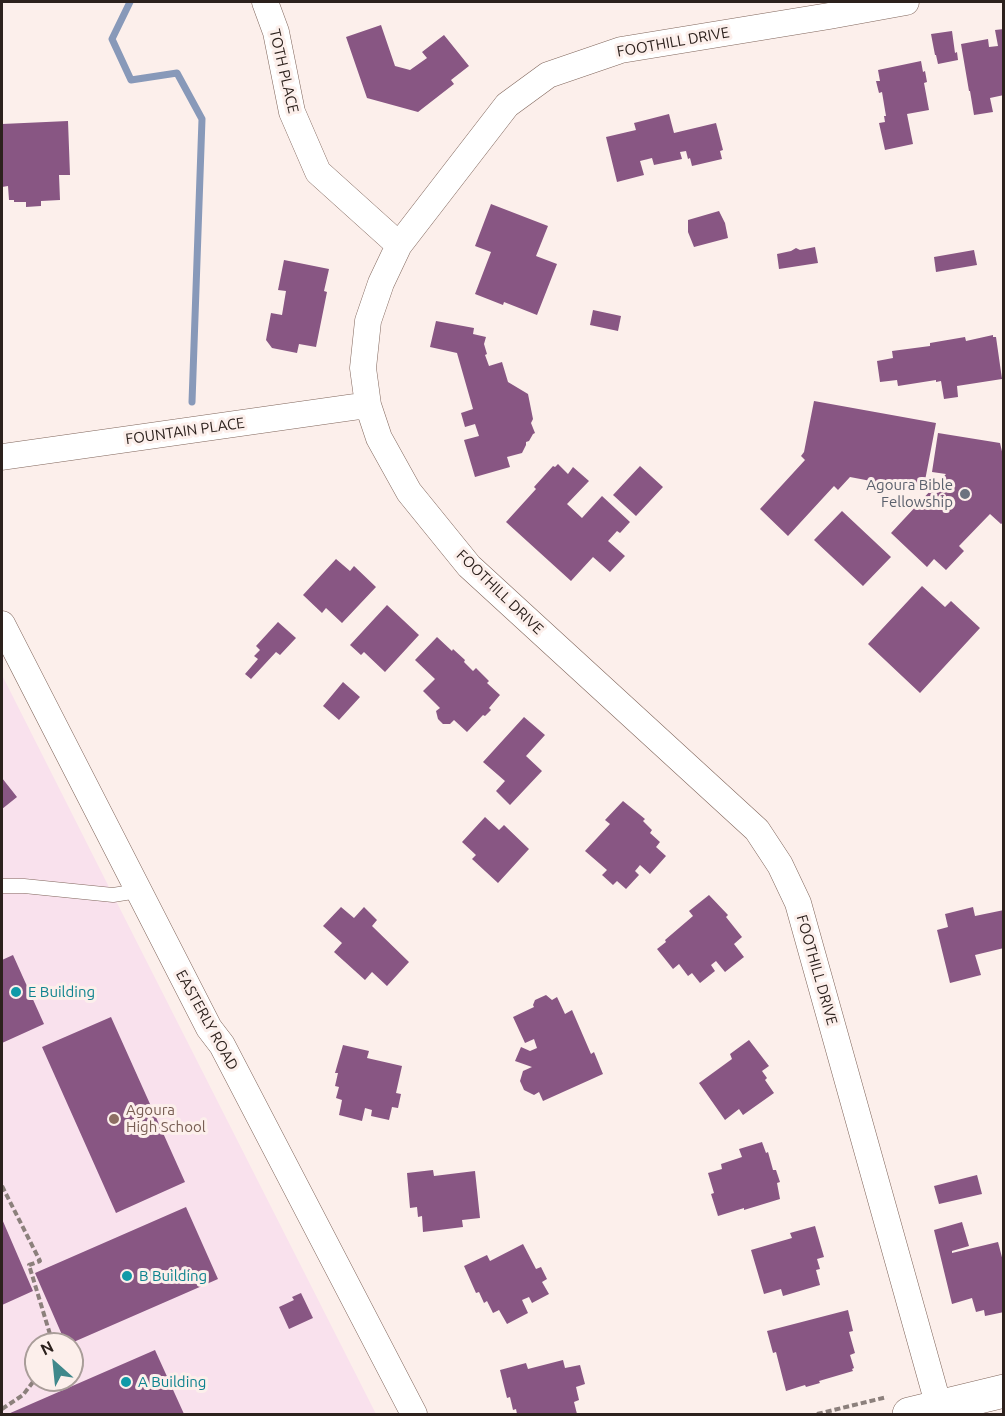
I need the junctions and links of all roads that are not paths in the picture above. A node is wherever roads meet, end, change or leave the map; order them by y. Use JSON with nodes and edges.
{"nodes":[{"id":1,"x":265,"y":2,"type":"edge"},
{"id":2,"x":906,"y":2,"type":"edge"},
{"id":3,"x":399,"y":245,"type":"junction"},
{"id":4,"x":368,"y":405,"type":"junction"},
{"id":5,"x":2,"y":457,"type":"edge"},
{"id":6,"x":2,"y":624,"type":"edge"},
{"id":7,"x":2,"y":886,"type":"edge"},
{"id":8,"x":138,"y":891,"type":"junction"},
{"id":9,"x":1004,"y":1390,"type":"edge"},
{"id":10,"x":915,"y":1405,"type":"edge"},
{"id":11,"x":414,"y":1414,"type":"edge"}],
"edges":[{"from":1,"to":3,"type":"street","name":"TOTH PLACE"},
{"from":2,"to":3,"type":"street","name":"FOOTHILL DRIVE"},
{"from":3,"to":4,"type":"street","name":"FOOTHILL DRIVE"},
{"from":4,"to":5,"type":"street","name":"FOUNTAIN PLACE"},
{"from":4,"to":10,"type":"street","name":"FOOTHILL DRIVE"},
{"from":6,"to":8,"type":"street","name":"EASTERLY ROAD"},
{"from":7,"to":8,"type":"lane"},
{"from":8,"to":11,"type":"street","name":"EASTERLY ROAD"},
{"from":9,"to":10,"type":"street"}]}
